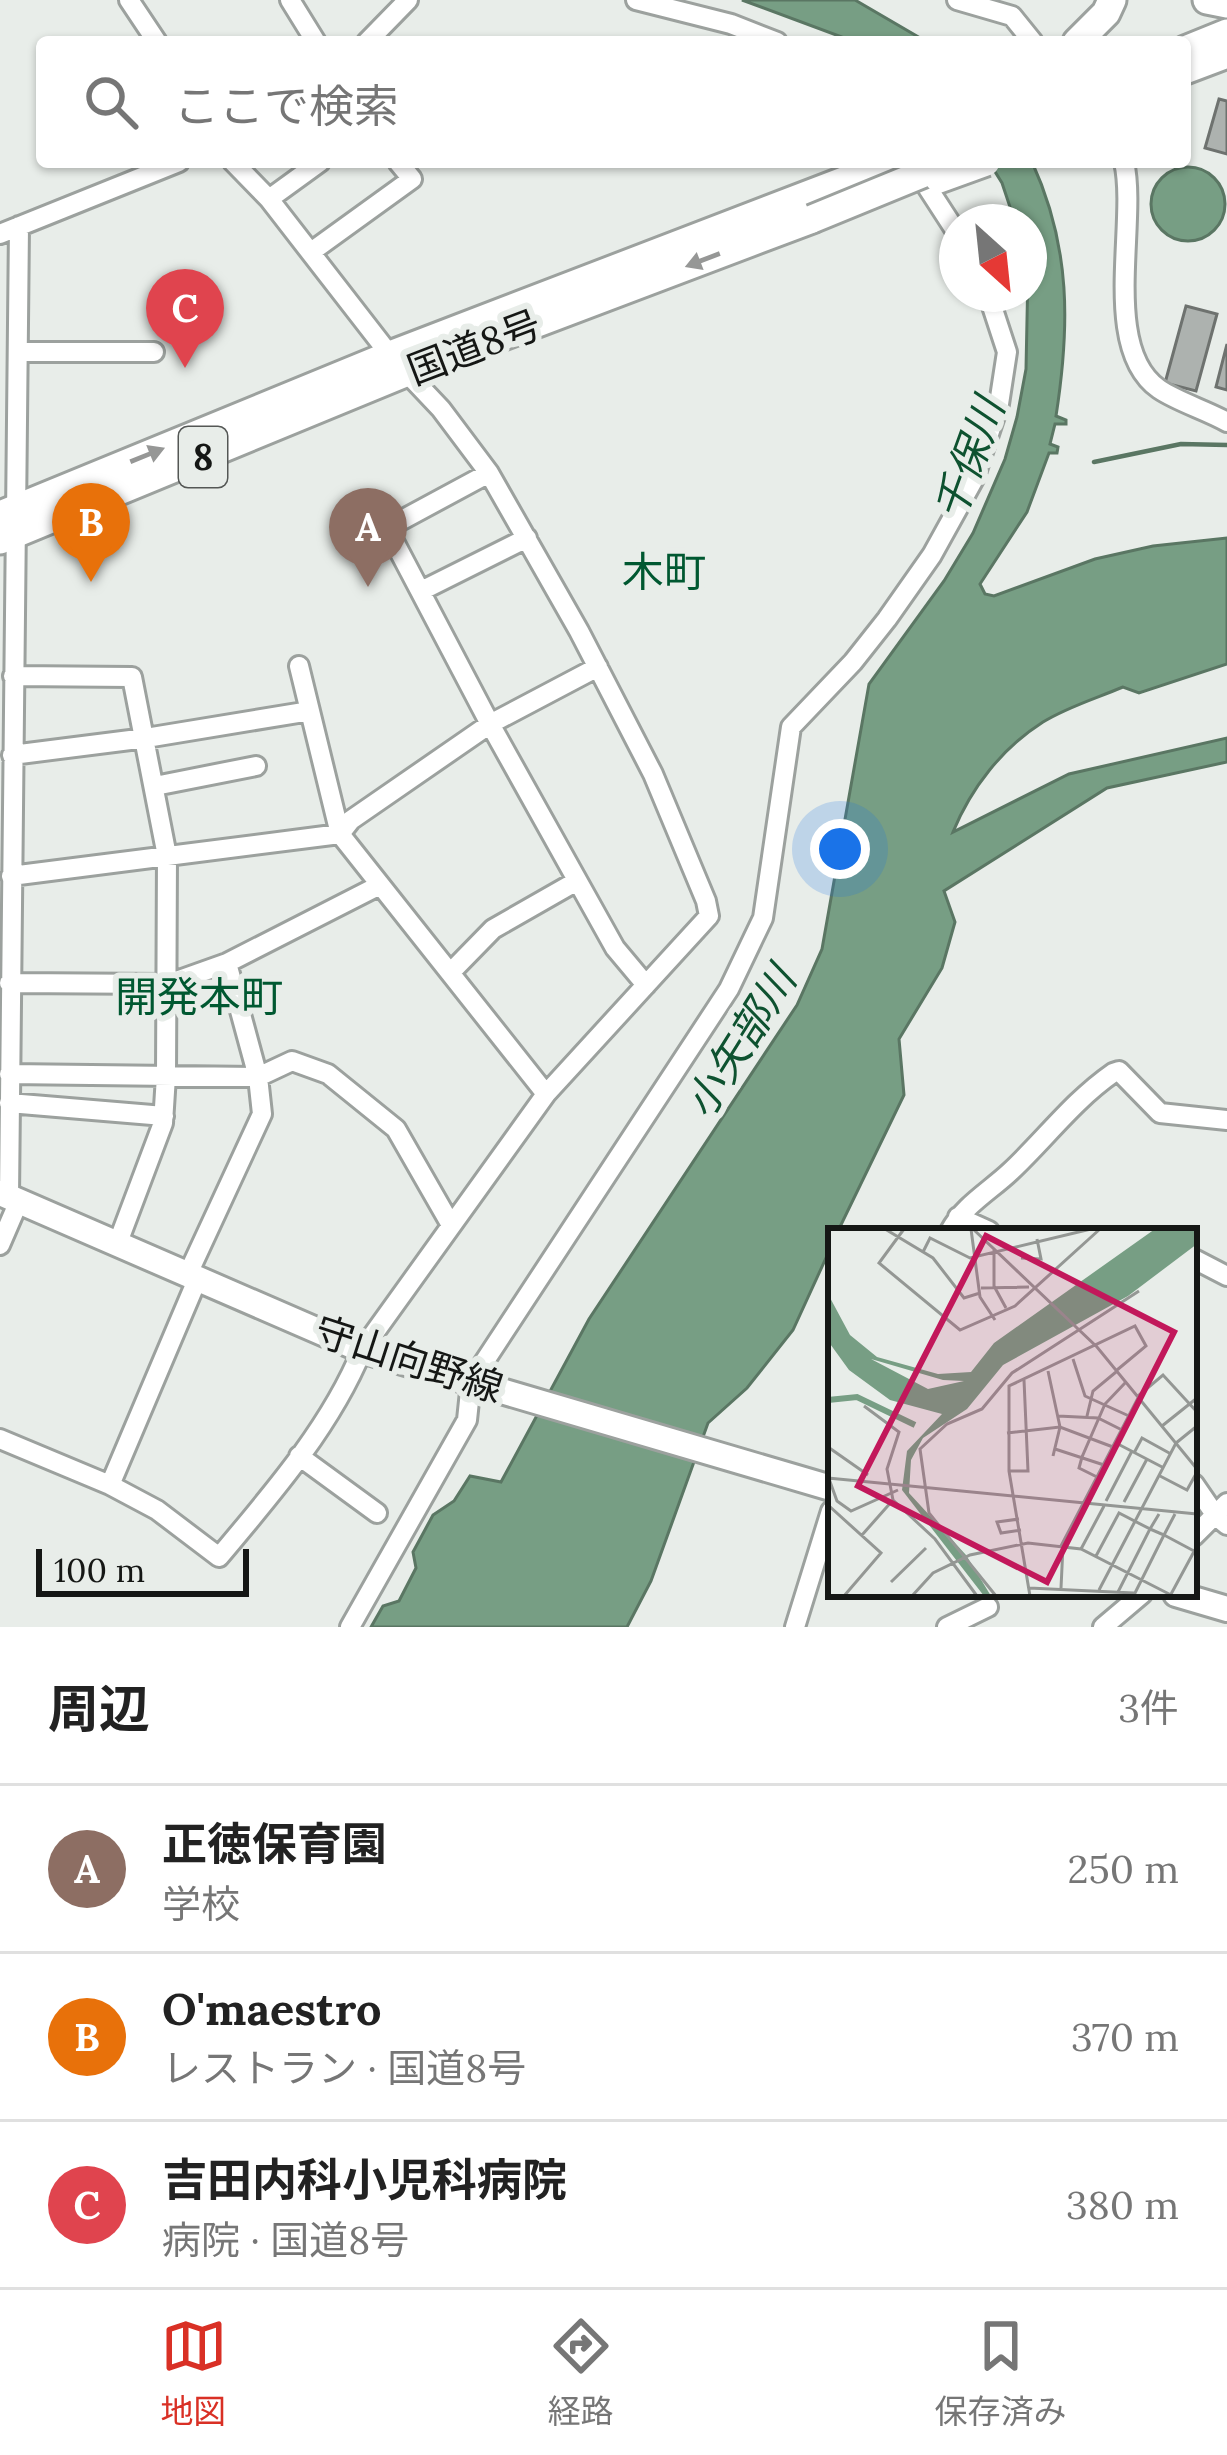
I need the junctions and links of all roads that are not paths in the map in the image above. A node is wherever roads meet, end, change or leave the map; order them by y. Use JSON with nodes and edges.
{"nodes":[{"id":1,"x":129,"y":0,"type":"edge"},
{"id":2,"x":290,"y":0,"type":"edge"},
{"id":3,"x":408,"y":0,"type":"edge"},
{"id":4,"x":636,"y":0,"type":"edge"},
{"id":5,"x":957,"y":0,"type":"edge"},
{"id":6,"x":1112,"y":0,"type":"edge"},
{"id":7,"x":1207,"y":0,"type":"edge"},
{"id":8,"x":1227,"y":4,"type":"edge"},
{"id":9,"x":1014,"y":8,"type":"edge"},
{"id":10,"x":1227,"y":33,"type":"edge"},
{"id":11,"x":153,"y":36,"type":"edge"},
{"id":12,"x":312,"y":36,"type":"edge"},
{"id":13,"x":373,"y":36,"type":"edge"},
{"id":14,"x":761,"y":36,"type":"edge"},
{"id":15,"x":1030,"y":36,"type":"edge"},
{"id":16,"x":1084,"y":36,"type":"edge"},
{"id":17,"x":1191,"y":48,"type":"edge"},
{"id":18,"x":1227,"y":54,"type":"edge"},
{"id":19,"x":1191,"y":68,"type":"edge"},
{"id":20,"x":1227,"y":75,"type":"edge"},
{"id":21,"x":1191,"y":86,"type":"edge"},
{"id":22,"x":163,"y":168,"type":"edge"},
{"id":23,"x":239,"y":168,"type":"edge"},
{"id":24,"x":312,"y":168,"type":"edge"},
{"id":25,"x":403,"y":168,"type":"edge"},
{"id":26,"x":912,"y":168,"type":"edge"},
{"id":27,"x":915,"y":168,"type":"edge"},
{"id":28,"x":970,"y":168,"type":"edge"},
{"id":29,"x":1124,"y":168,"type":"edge"},
{"id":30,"x":861,"y":176,"type":"edge"},
{"id":31,"x":269,"y":199,"type":"junction"},
{"id":32,"x":939,"y":205,"type":"edge"},
{"id":33,"x":7,"y":226,"type":"edge"},
{"id":34,"x":311,"y":252,"type":"junction"},
{"id":35,"x":994,"y":312,"type":"edge"},
{"id":36,"x":18,"y":352,"type":"junction"},
{"id":37,"x":154,"y":352,"type":"dead end"},
{"id":38,"x":398,"y":364,"type":"junction"},
{"id":39,"x":1227,"y":422,"type":"edge"},
{"id":40,"x":489,"y":473,"type":"junction"},
{"id":41,"x":8,"y":525,"type":"edge"},
{"id":42,"x":527,"y":538,"type":"junction"},
{"id":43,"x":421,"y":591,"type":"junction"},
{"id":44,"x":299,"y":666,"type":"dead end"},
{"id":45,"x":598,"y":668,"type":"junction"},
{"id":46,"x":14,"y":676,"type":"junction"},
{"id":47,"x":310,"y":711,"type":"junction"},
{"id":48,"x":490,"y":724,"type":"junction"},
{"id":49,"x":146,"y":738,"type":"junction"},
{"id":50,"x":12,"y":755,"type":"junction"},
{"id":51,"x":256,"y":766,"type":"dead end"},
{"id":52,"x":155,"y":786,"type":"junction"},
{"id":53,"x":340,"y":834,"type":"junction"},
{"id":54,"x":167,"y":856,"type":"junction"},
{"id":55,"x":11,"y":876,"type":"junction"},
{"id":56,"x":577,"y":881,"type":"junction"},
{"id":57,"x":379,"y":886,"type":"junction"},
{"id":58,"x":5,"y":903,"type":"edge"},
{"id":59,"x":227,"y":963,"type":"junction"},
{"id":60,"x":451,"y":972,"type":"junction"},
{"id":61,"x":10,"y":983,"type":"junction"},
{"id":62,"x":168,"y":983,"type":"junction"},
{"id":63,"x":646,"y":985,"type":"junction"},
{"id":64,"x":9,"y":1074,"type":"junction"},
{"id":65,"x":166,"y":1076,"type":"junction"},
{"id":66,"x":257,"y":1077,"type":"junction"},
{"id":67,"x":546,"y":1094,"type":"junction"},
{"id":68,"x":9,"y":1103,"type":"junction"},
{"id":69,"x":164,"y":1116,"type":"junction"},
{"id":70,"x":1227,"y":1120,"type":"edge"},
{"id":71,"x":9,"y":1197,"type":"edge"},
{"id":72,"x":451,"y":1225,"type":"junction"},
{"id":73,"x":956,"y":1226,"type":"edge"},
{"id":74,"x":0,"y":1245,"type":"edge"},
{"id":75,"x":117,"y":1245,"type":"junction"},
{"id":76,"x":1197,"y":1261,"type":"edge"},
{"id":77,"x":1227,"y":1276,"type":"edge"},
{"id":78,"x":192,"y":1278,"type":"junction"},
{"id":79,"x":362,"y":1349,"type":"junction"},
{"id":80,"x":478,"y":1383,"type":"junction"},
{"id":81,"x":0,"y":1439,"type":"edge"},
{"id":82,"x":298,"y":1456,"type":"junction"},
{"id":83,"x":110,"y":1485,"type":"junction"},
{"id":84,"x":828,"y":1487,"type":"edge"},
{"id":85,"x":1197,"y":1487,"type":"edge"},
{"id":86,"x":377,"y":1513,"type":"dead end"},
{"id":87,"x":1223,"y":1514,"type":"edge"},
{"id":88,"x":828,"y":1521,"type":"edge"},
{"id":89,"x":1197,"y":1534,"type":"edge"},
{"id":90,"x":1138,"y":1597,"type":"edge"},
{"id":91,"x":1186,"y":1597,"type":"edge"},
{"id":92,"x":988,"y":1606,"type":"dead end"},
{"id":93,"x":1227,"y":1609,"type":"edge"},
{"id":94,"x":350,"y":1627,"type":"edge"},
{"id":95,"x":795,"y":1627,"type":"edge"},
{"id":96,"x":947,"y":1627,"type":"edge"},
{"id":97,"x":1103,"y":1627,"type":"edge"}],
"edges":[{"from":1,"to":11,"type":"street"},
{"from":2,"to":12,"type":"street"},
{"from":3,"to":13,"type":"street"},
{"from":4,"to":14,"type":"street"},
{"from":5,"to":9,"type":"street"},
{"from":6,"to":16,"type":"highway"},
{"from":7,"to":8,"type":"highway"},
{"from":9,"to":15,"type":"street"},
{"from":10,"to":17,"type":"highway"},
{"from":18,"to":19,"type":"highway"},
{"from":20,"to":21,"type":"highway"},
{"from":22,"to":33,"type":"street"},
{"from":23,"to":31,"type":"street"},
{"from":24,"to":31,"type":"street"},
{"from":25,"to":34,"type":"street"},
{"from":26,"to":30,"type":"highway","name":"国道8号","number":"8","bridge":true},
{"from":27,"to":32,"type":"street"},
{"from":28,"to":30,"type":"highway","bridge":true},
{"from":29,"to":39,"type":"street"},
{"from":30,"to":38,"type":"highway","name":"国道8号","number":"8"},
{"from":30,"to":38,"type":"highway","name":"国道8号","number":"8","one_way":true,"bridge":true},
{"from":31,"to":34,"type":"street"},
{"from":33,"to":36,"type":"street"},
{"from":34,"to":38,"type":"street"},
{"from":35,"to":80,"type":"street"},
{"from":36,"to":37,"type":"street"},
{"from":36,"to":41,"type":"street"},
{"from":38,"to":40,"type":"street"},
{"from":38,"to":41,"type":"highway","name":"国道8号","number":"8"},
{"from":40,"to":42,"type":"street"},
{"from":40,"to":43,"type":"street"},
{"from":41,"to":46,"type":"street"},
{"from":42,"to":43,"type":"street"},
{"from":42,"to":45,"type":"street"},
{"from":43,"to":48,"type":"street"},
{"from":44,"to":47,"type":"street"},
{"from":45,"to":48,"type":"street"},
{"from":45,"to":63,"type":"street"},
{"from":46,"to":49,"type":"street"},
{"from":46,"to":50,"type":"street"},
{"from":47,"to":49,"type":"street"},
{"from":47,"to":53,"type":"street"},
{"from":48,"to":53,"type":"street"},
{"from":48,"to":56,"type":"street"},
{"from":49,"to":50,"type":"street"},
{"from":49,"to":52,"type":"street"},
{"from":50,"to":55,"type":"street"},
{"from":51,"to":52,"type":"street"},
{"from":52,"to":54,"type":"street"},
{"from":53,"to":54,"type":"street"},
{"from":53,"to":57,"type":"street"},
{"from":54,"to":55,"type":"street"},
{"from":54,"to":62,"type":"street"},
{"from":55,"to":58,"type":"street"},
{"from":56,"to":60,"type":"street"},
{"from":56,"to":63,"type":"street"},
{"from":57,"to":59,"type":"street"},
{"from":57,"to":60,"type":"street"},
{"from":58,"to":61,"type":"street"},
{"from":59,"to":62,"type":"street"},
{"from":59,"to":66,"type":"street"},
{"from":60,"to":67,"type":"street"},
{"from":61,"to":62,"type":"street"},
{"from":61,"to":64,"type":"street"},
{"from":62,"to":65,"type":"street"},
{"from":63,"to":67,"type":"street"},
{"from":64,"to":65,"type":"street"},
{"from":64,"to":68,"type":"street"},
{"from":65,"to":66,"type":"street"},
{"from":65,"to":69,"type":"street"},
{"from":66,"to":72,"type":"street"},
{"from":66,"to":78,"type":"street"},
{"from":67,"to":72,"type":"street"},
{"from":68,"to":69,"type":"street"},
{"from":68,"to":71,"type":"street"},
{"from":69,"to":75,"type":"street"},
{"from":70,"to":73,"type":"street"},
{"from":71,"to":74,"type":"street"},
{"from":71,"to":75,"type":"main road","name":"守山向野線"},
{"from":72,"to":79,"type":"street"},
{"from":75,"to":78,"type":"main road","name":"守山向野線"},
{"from":76,"to":77,"type":"street"},
{"from":78,"to":79,"type":"main road","name":"守山向野線"},
{"from":78,"to":83,"type":"street"},
{"from":79,"to":80,"type":"main road","name":"守山向野線"},
{"from":79,"to":82,"type":"street"},
{"from":80,"to":84,"type":"main road","name":"守山向野線"},
{"from":80,"to":94,"type":"street"},
{"from":81,"to":83,"type":"street"},
{"from":82,"to":83,"type":"street"},
{"from":82,"to":86,"type":"street"},
{"from":85,"to":87,"type":"street"},
{"from":87,"to":89,"type":"street"},
{"from":88,"to":95,"type":"street"},
{"from":90,"to":97,"type":"street"},
{"from":91,"to":93,"type":"main road"},
{"from":92,"to":96,"type":"street"}]}
